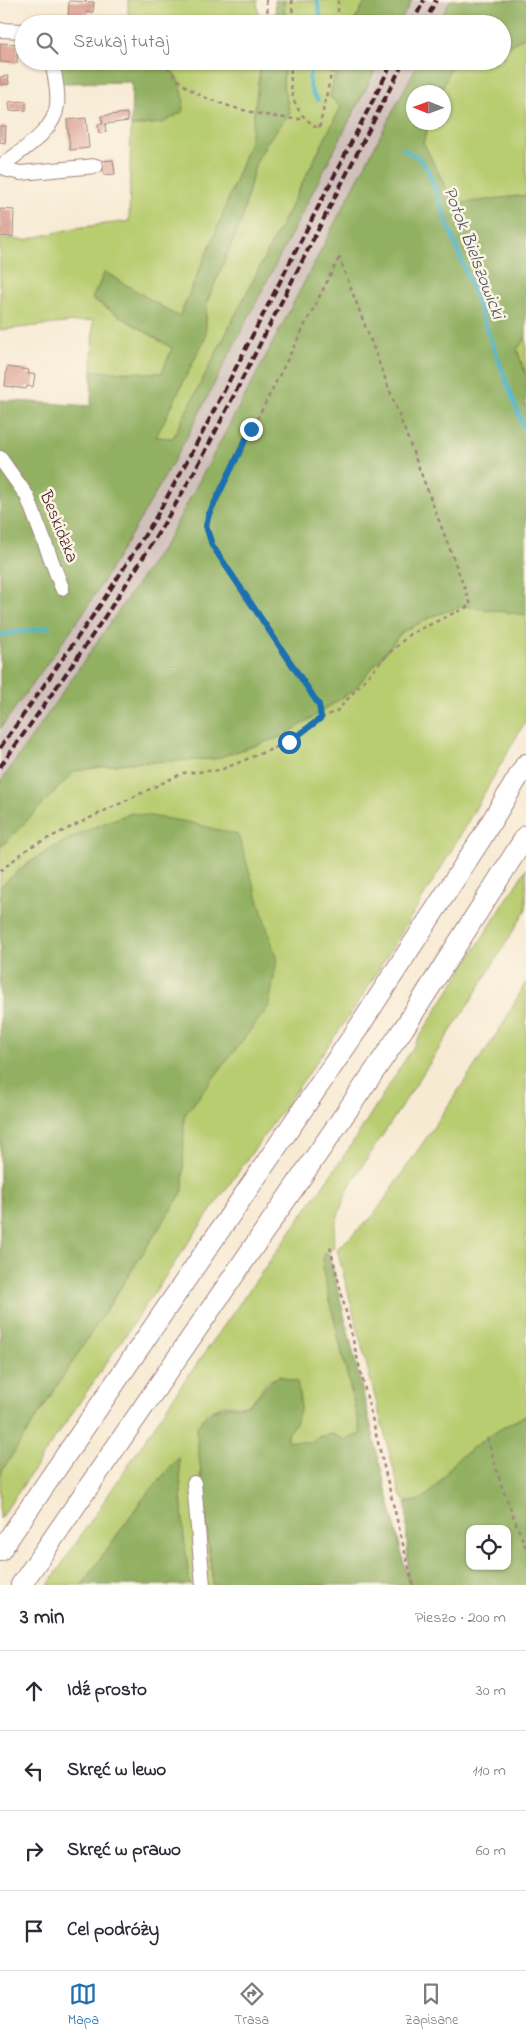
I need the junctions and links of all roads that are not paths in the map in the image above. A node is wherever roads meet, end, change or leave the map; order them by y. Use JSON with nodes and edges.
{"nodes":[{"id":1,"x":0,"y":30,"type":"edge"},
{"id":2,"x":15,"y":31,"type":"edge"},
{"id":3,"x":53,"y":70,"type":"edge"},
{"id":4,"x":1,"y":166,"type":"edge"},
{"id":5,"x":96,"y":166,"type":"dead end"},
{"id":6,"x":0,"y":458,"type":"edge"},
{"id":7,"x":62,"y":588,"type":"dead end"},
{"id":8,"x":526,"y":764,"type":"edge"},
{"id":9,"x":526,"y":836,"type":"edge"},
{"id":10,"x":194,"y":1483,"type":"dead end"},
{"id":11,"x":0,"y":1551,"type":"edge"},
{"id":12,"x":21,"y":1585,"type":"edge"},
{"id":13,"x":204,"y":1585,"type":"edge"}],
"edges":[{"from":1,"to":2,"type":"street"},
{"from":3,"to":4,"type":"street"},
{"from":4,"to":5,"type":"street"},
{"from":6,"to":7,"type":"street","name":"Beskidzka"},
{"from":8,"to":11,"type":"highway"},
{"from":9,"to":12,"type":"highway"},
{"from":10,"to":13,"type":"street"}]}
